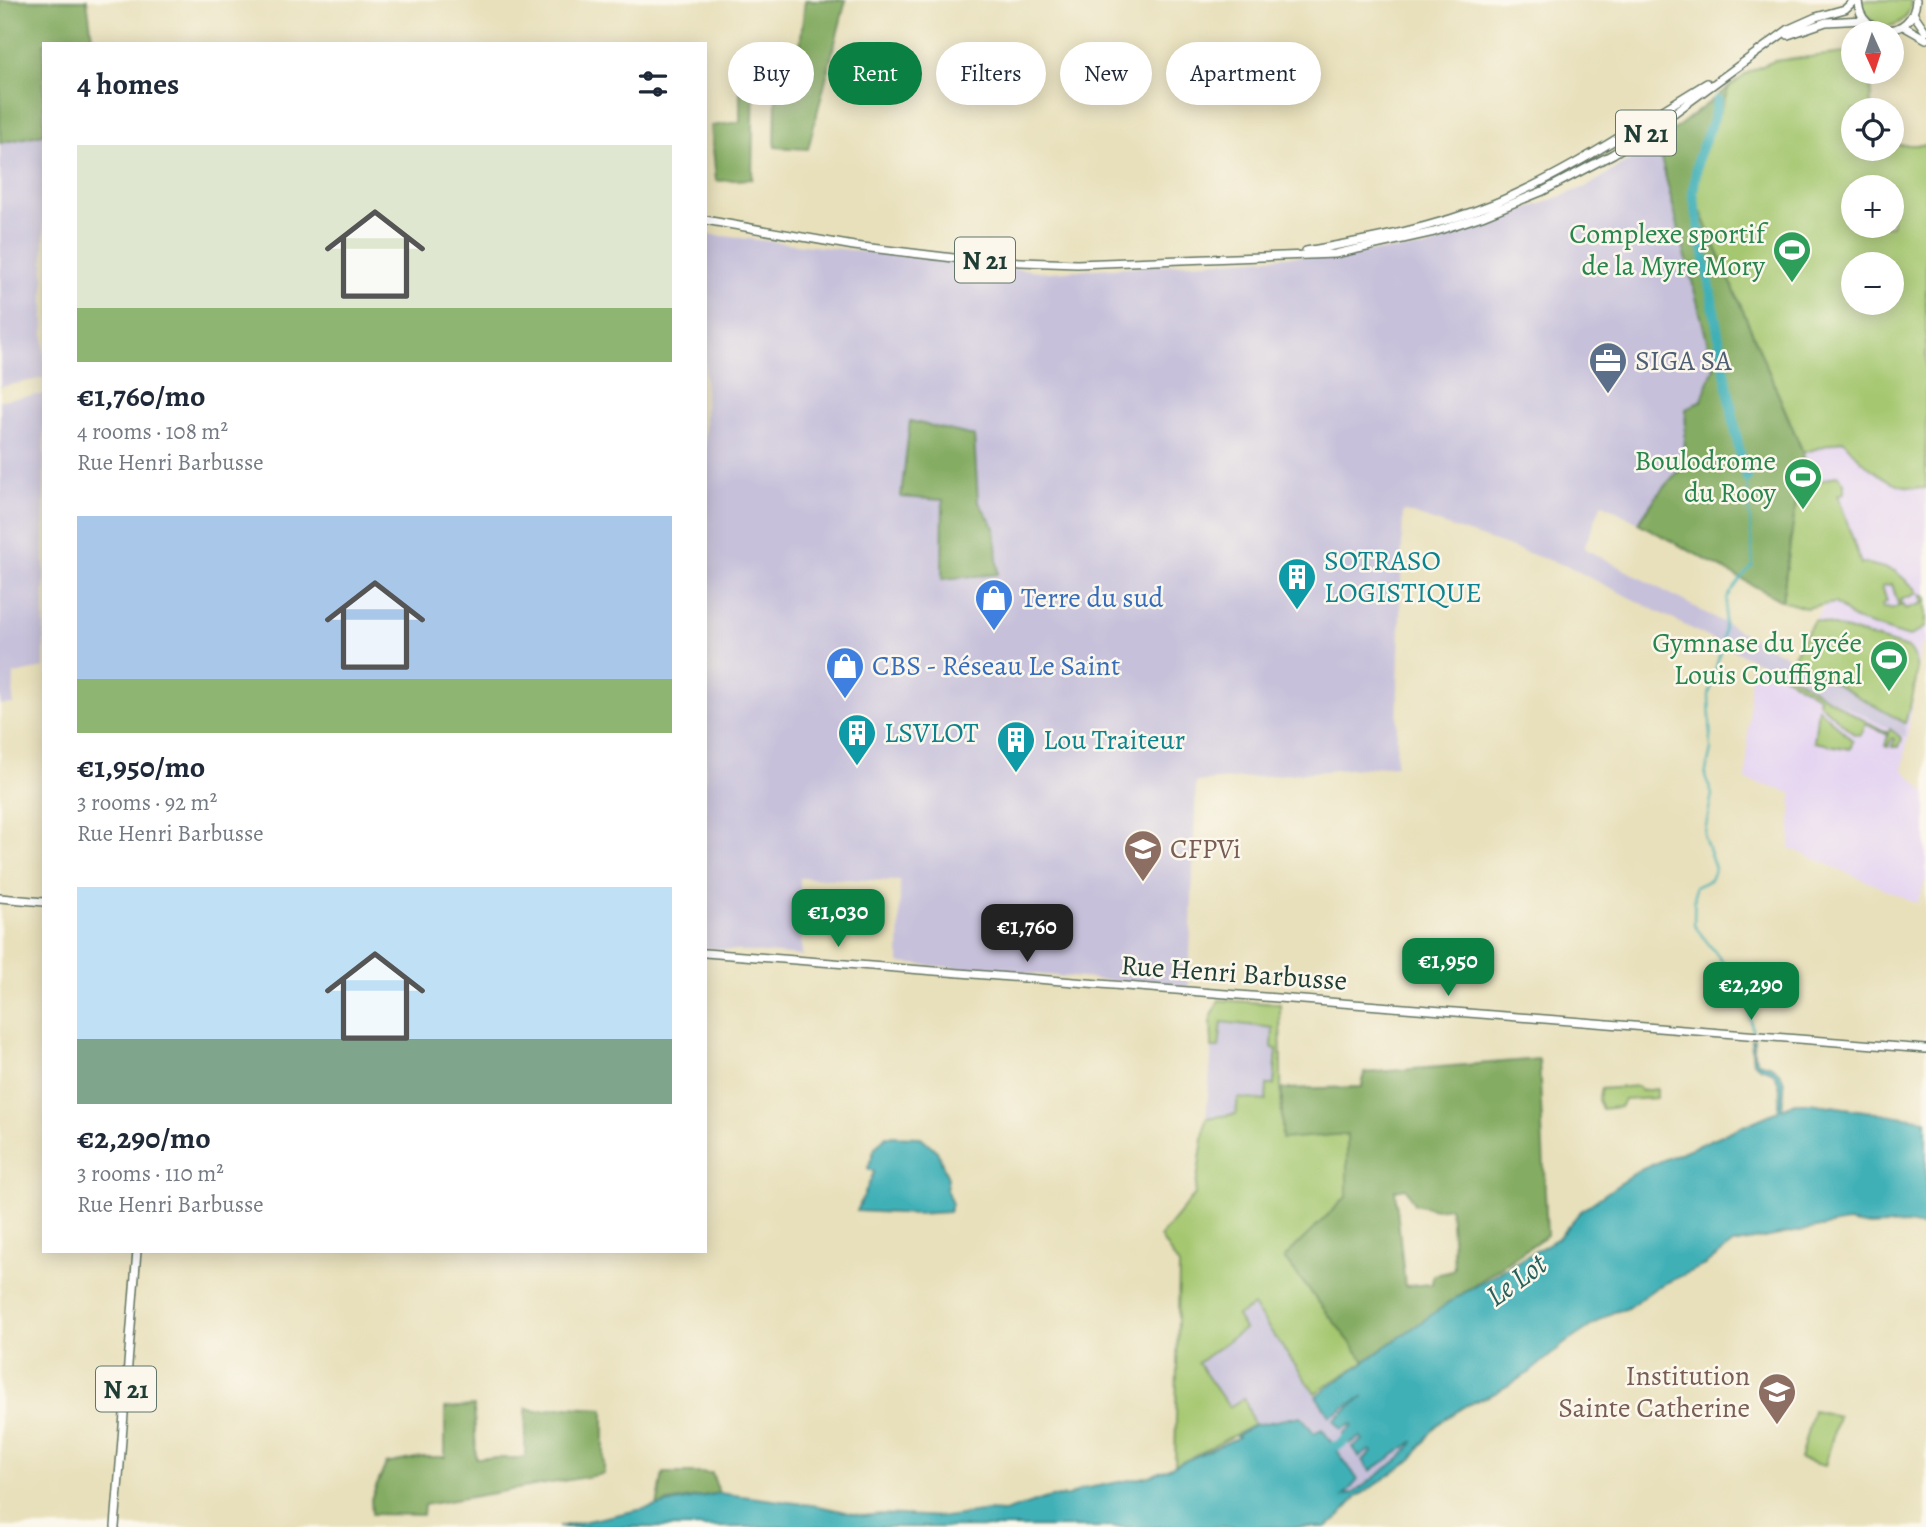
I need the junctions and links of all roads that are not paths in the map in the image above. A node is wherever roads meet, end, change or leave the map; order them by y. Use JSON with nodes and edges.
{"nodes":[{"id":1,"x":1856,"y":0,"type":"edge"},
{"id":2,"x":1916,"y":0,"type":"edge"},
{"id":3,"x":1913,"y":13,"type":"junction"},
{"id":4,"x":1864,"y":20,"type":"joint"},
{"id":5,"x":1904,"y":25,"type":"edge"},
{"id":6,"x":1904,"y":27,"type":"edge"},
{"id":7,"x":1926,"y":32,"type":"edge"},
{"id":8,"x":1926,"y":39,"type":"edge"},
{"id":9,"x":1771,"y":43,"type":"junction"},
{"id":10,"x":707,"y":220,"type":"edge"},
{"id":11,"x":0,"y":898,"type":"edge"},
{"id":12,"x":42,"y":902,"type":"edge"},
{"id":13,"x":707,"y":953,"type":"edge"},
{"id":14,"x":1926,"y":1049,"type":"edge"},
{"id":15,"x":137,"y":1253,"type":"edge"},
{"id":16,"x":115,"y":1527,"type":"edge"}],
"edges":[{"from":1,"to":4,"type":"main road"},
{"from":1,"to":9,"type":"main road","number":"N 21"},
{"from":2,"to":3,"type":"main road"},
{"from":3,"to":5,"type":"main road"},
{"from":3,"to":7,"type":"main road"},
{"from":4,"to":9,"type":"main road","number":"N 21"},
{"from":6,"to":8,"type":"main road"},
{"from":9,"to":10,"type":"main road","number":"N 21"},
{"from":11,"to":12,"type":"main road"},
{"from":13,"to":14,"type":"main road","name":"Rue Henri Barbusse"},
{"from":15,"to":16,"type":"main road","number":"N 21"}]}
